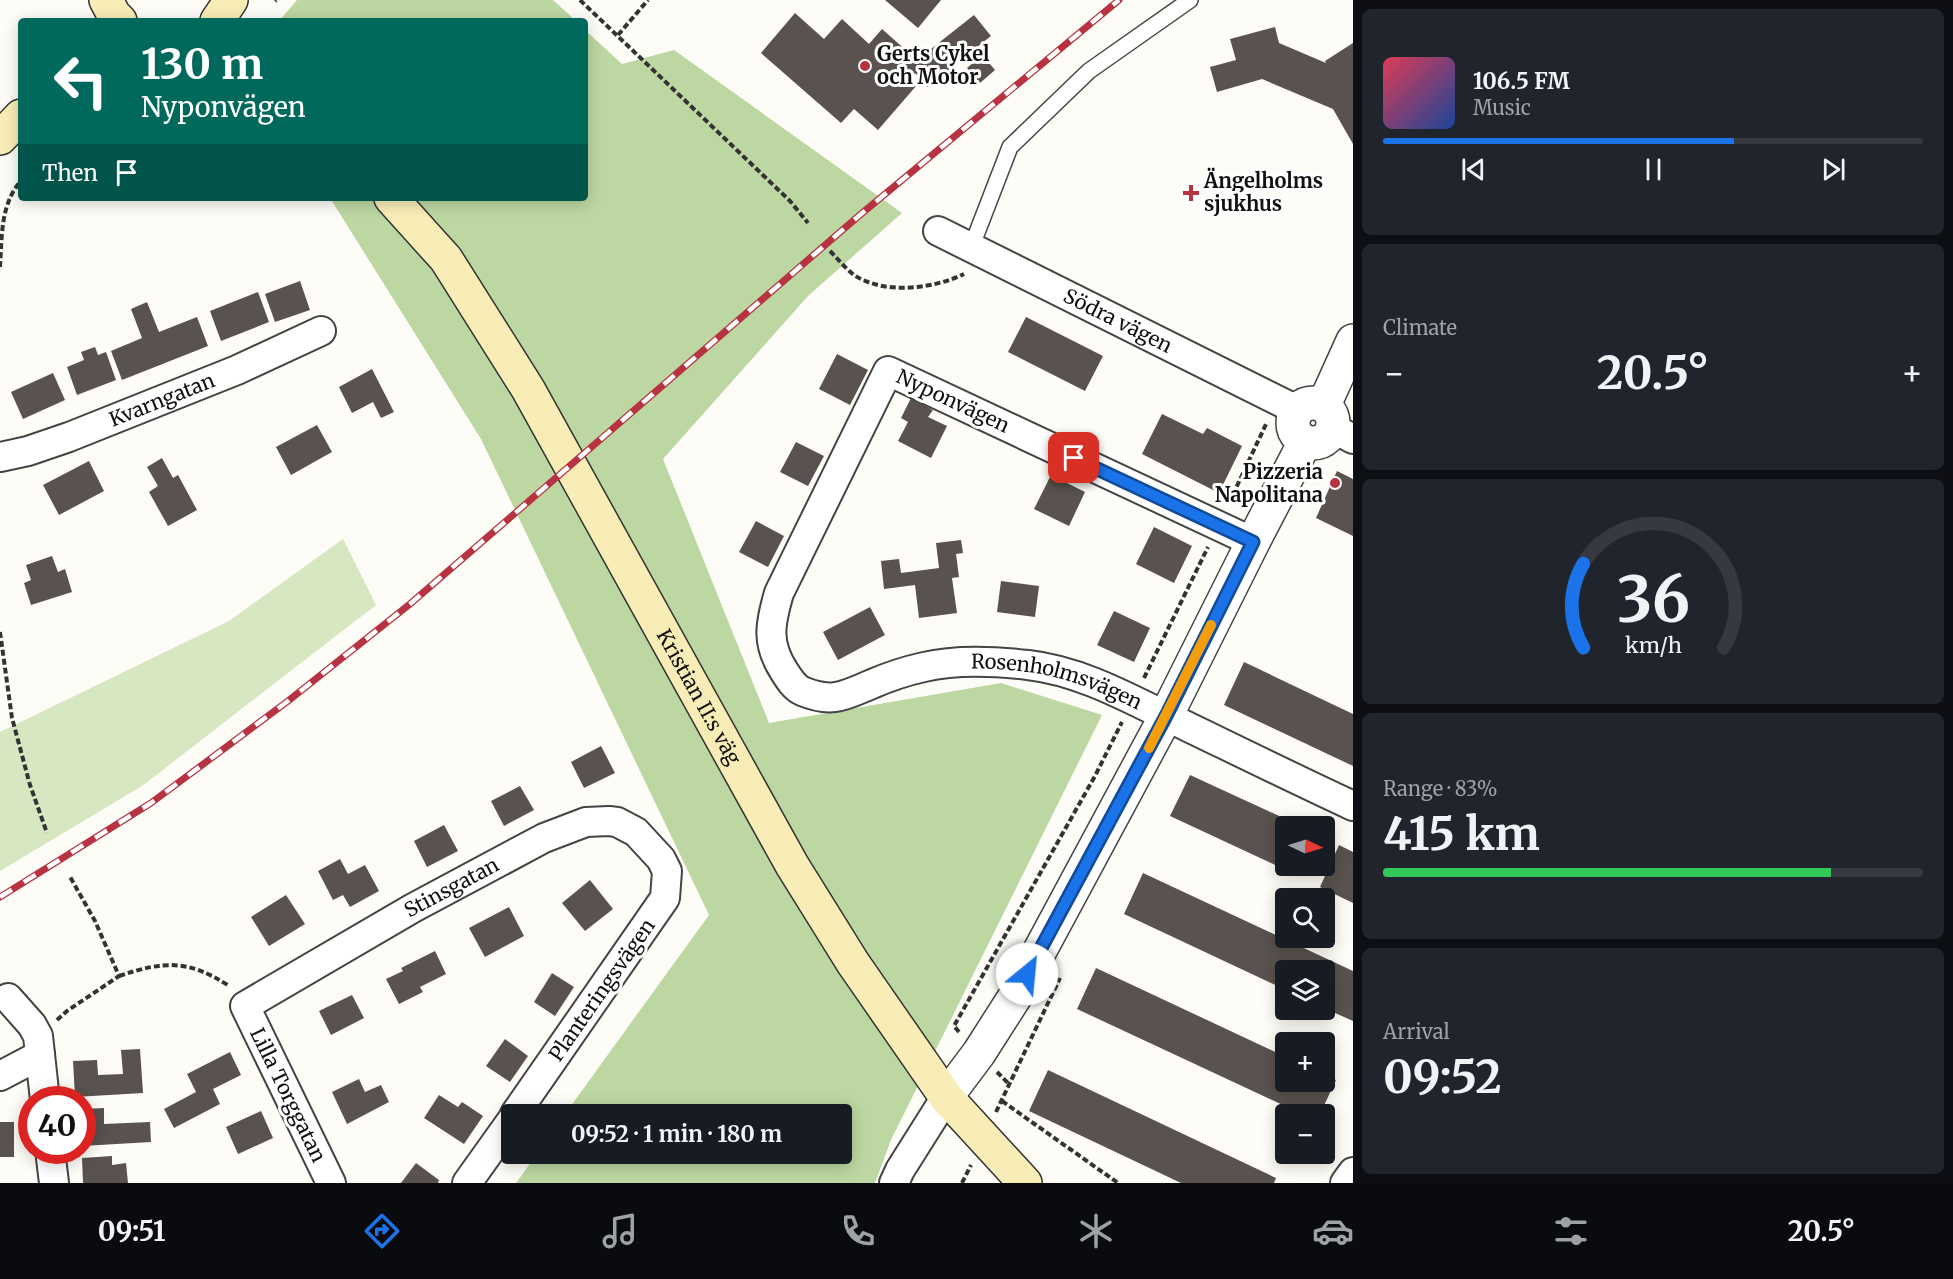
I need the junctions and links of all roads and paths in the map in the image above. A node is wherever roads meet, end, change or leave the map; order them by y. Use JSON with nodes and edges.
{"nodes":[{"id":1,"x":580,"y":0,"type":"edge"},
{"id":2,"x":648,"y":0,"type":"edge"},
{"id":3,"x":1190,"y":0,"type":"edge"},
{"id":4,"x":618,"y":35,"type":"junction"},
{"id":5,"x":18,"y":119,"type":"edge"},
{"id":6,"x":0,"y":138,"type":"edge"},
{"id":7,"x":18,"y":185,"type":"edge"},
{"id":8,"x":394,"y":201,"type":"edge"},
{"id":9,"x":808,"y":223,"type":"dead end"},
{"id":10,"x":938,"y":231,"type":"dead end"},
{"id":11,"x":830,"y":251,"type":"dead end"},
{"id":12,"x":983,"y":254,"type":"junction"},
{"id":13,"x":0,"y":267,"type":"edge"},
{"id":14,"x":321,"y":331,"type":"dead end"},
{"id":15,"x":1353,"y":341,"type":"edge"},
{"id":16,"x":1315,"y":421,"type":"edge"},
{"id":17,"x":0,"y":457,"type":"edge"},
{"id":18,"x":1218,"y":526,"type":"junction"},
{"id":19,"x":1253,"y":542,"type":"junction"},
{"id":20,"x":0,"y":632,"type":"edge"},
{"id":21,"x":771,"y":640,"type":"joint"},
{"id":22,"x":0,"y":684,"type":"edge"},
{"id":23,"x":8,"y":688,"type":"junction"},
{"id":24,"x":1133,"y":701,"type":"junction"},
{"id":25,"x":1166,"y":716,"type":"junction"},
{"id":26,"x":1353,"y":806,"type":"edge"},
{"id":27,"x":47,"y":833,"type":"dead end"},
{"id":28,"x":660,"y":859,"type":"joint"},
{"id":29,"x":69,"y":875,"type":"dead end"},
{"id":30,"x":119,"y":976,"type":"junction"},
{"id":31,"x":9,"y":998,"type":"dead end"},
{"id":32,"x":245,"y":1006,"type":"junction"},
{"id":33,"x":39,"y":1046,"type":"junction"},
{"id":34,"x":979,"y":1053,"type":"junction"},
{"id":35,"x":0,"y":1076,"type":"edge"},
{"id":36,"x":1010,"y":1085,"type":"dead end"},
{"id":37,"x":43,"y":1086,"type":"edge"},
{"id":38,"x":946,"y":1097,"type":"junction"},
{"id":39,"x":1002,"y":1101,"type":"dead end"},
{"id":40,"x":522,"y":1104,"type":"edge"},
{"id":41,"x":501,"y":1135,"type":"edge"},
{"id":42,"x":52,"y":1164,"type":"edge"},
{"id":43,"x":1353,"y":1172,"type":"edge"},
{"id":44,"x":54,"y":1183,"type":"edge"},
{"id":45,"x":331,"y":1183,"type":"edge"},
{"id":46,"x":467,"y":1183,"type":"edge"},
{"id":47,"x":894,"y":1183,"type":"edge"},
{"id":48,"x":1025,"y":1183,"type":"edge"},
{"id":49,"x":1118,"y":1183,"type":"edge"},
{"id":50,"x":1345,"y":1183,"type":"edge"}],
"edges":[{"from":1,"to":4,"type":"path"},
{"from":2,"to":4,"type":"path"},
{"from":3,"to":12,"type":"lane"},
{"from":4,"to":9,"type":"path"},
{"from":5,"to":6,"type":"main road"},
{"from":7,"to":13,"type":"path"},
{"from":8,"to":38,"type":"main road","name":"Kristian II:s väg"},
{"from":10,"to":12,"type":"street","name":"Södra vägen"},
{"from":11,"to":12,"type":"path"},
{"from":12,"to":16,"type":"street","name":"Södra vägen"},
{"from":14,"to":17,"type":"street","name":"Kvarngatan"},
{"from":15,"to":16,"type":"street"},
{"from":16,"to":18,"type":"path"},
{"from":16,"to":19,"type":"street"},
{"from":18,"to":19,"type":"street","name":"Nyponvägen"},
{"from":18,"to":21,"type":"street","name":"Nyponvägen"},
{"from":18,"to":24,"type":"path"},
{"from":19,"to":25,"type":"street"},
{"from":20,"to":23,"type":"path"},
{"from":21,"to":24,"type":"street","name":"Rosenholmsvägen"},
{"from":22,"to":23,"type":"path"},
{"from":23,"to":27,"type":"path"},
{"from":24,"to":25,"type":"street","name":"Rosenholmsvägen"},
{"from":24,"to":34,"type":"path"},
{"from":25,"to":26,"type":"street","name":"Rosenholmsvägen"},
{"from":25,"to":34,"type":"street"},
{"from":28,"to":32,"type":"street","name":"Stinsgatan"},
{"from":28,"to":40,"type":"street","name":"Planteringsvägen"},
{"from":29,"to":30,"type":"path"},
{"from":30,"to":32,"type":"path"},
{"from":30,"to":33,"type":"path"},
{"from":31,"to":33,"type":"street"},
{"from":32,"to":45,"type":"street","name":"Lilla Torggatan"},
{"from":33,"to":35,"type":"street"},
{"from":33,"to":37,"type":"street"},
{"from":34,"to":36,"type":"path"},
{"from":34,"to":38,"type":"street"},
{"from":38,"to":47,"type":"street"},
{"from":38,"to":48,"type":"main road","name":"Kristian II:s väg"},
{"from":39,"to":49,"type":"path"},
{"from":41,"to":46,"type":"street"},
{"from":42,"to":44,"type":"street"},
{"from":43,"to":50,"type":"street"}]}
